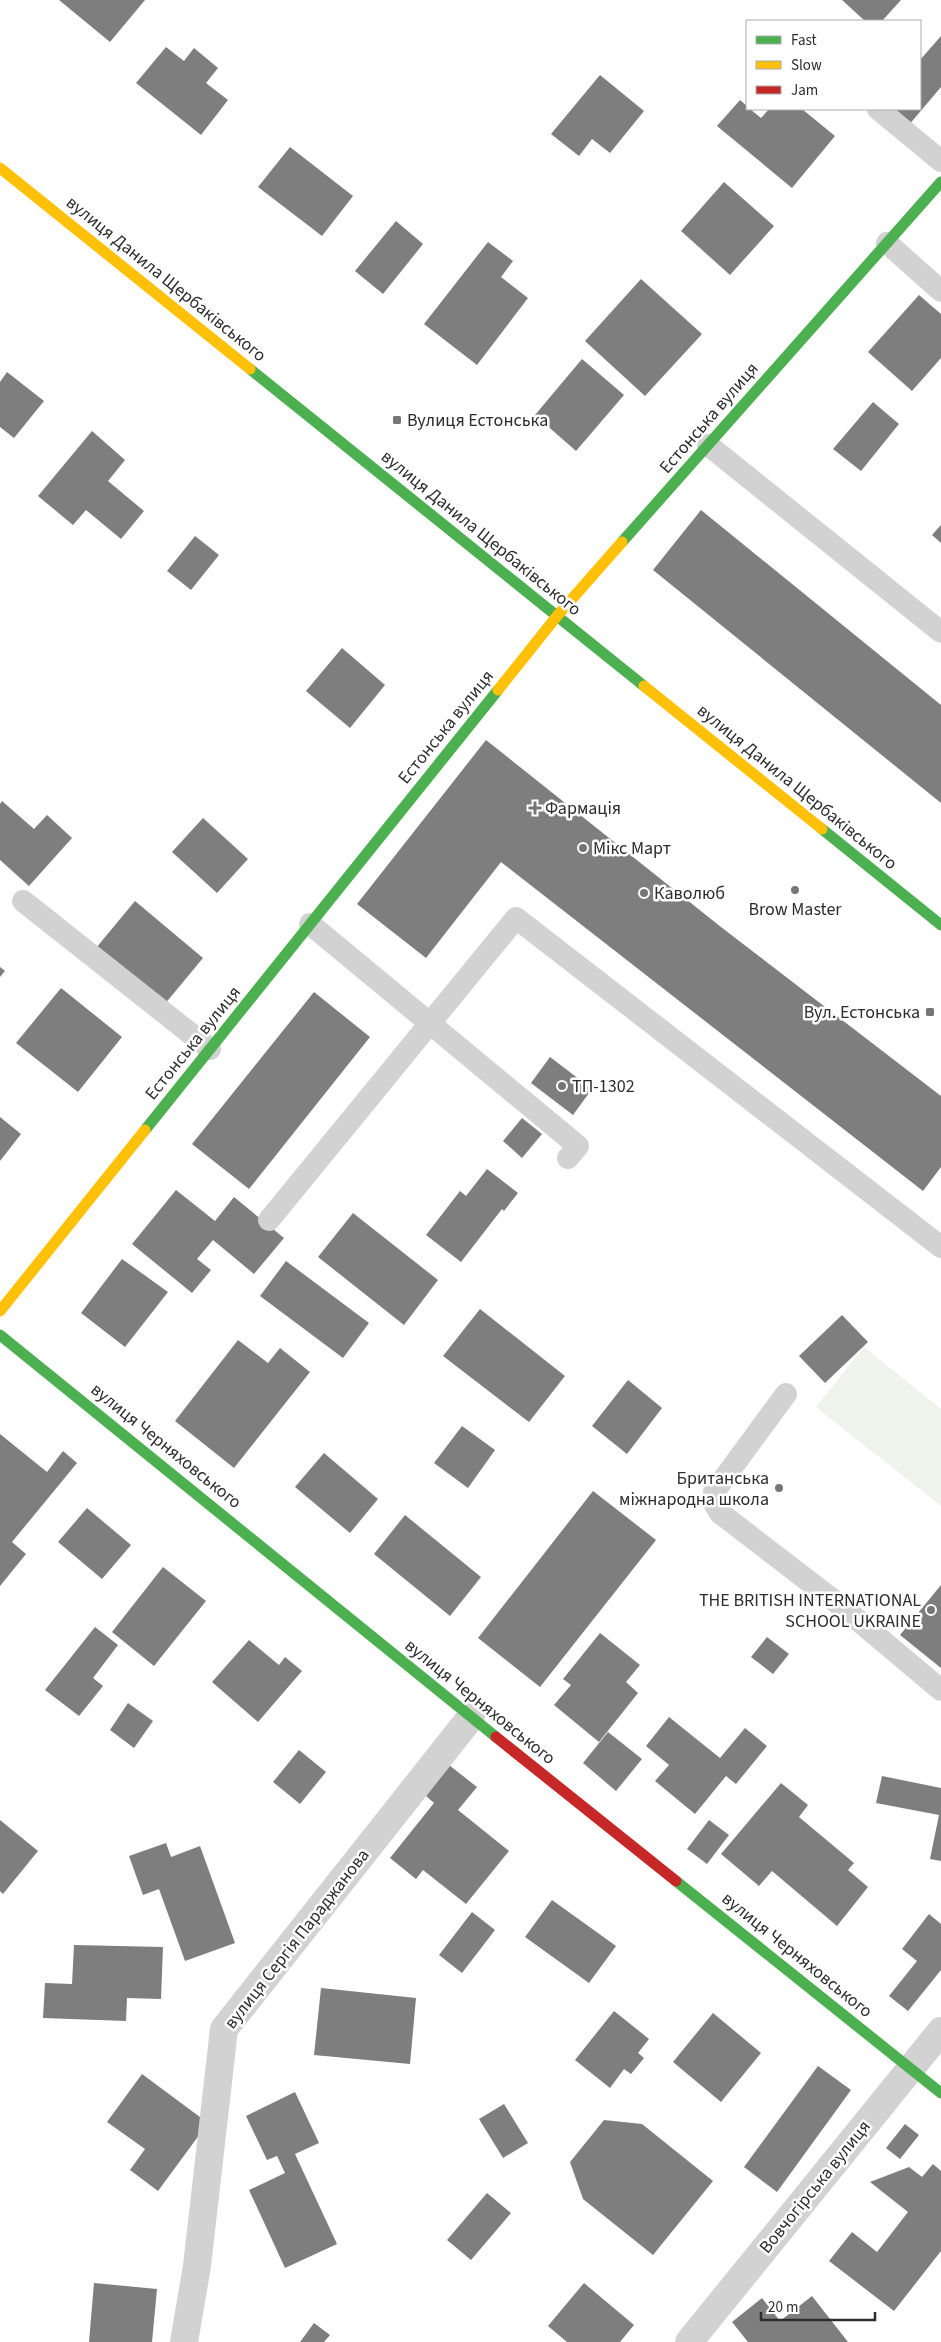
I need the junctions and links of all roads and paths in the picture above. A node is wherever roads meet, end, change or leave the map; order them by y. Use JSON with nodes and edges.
{"nodes":[{"id":1,"x":879,"y":110,"type":"edge"},
{"id":2,"x":941,"y":161,"type":"edge"},
{"id":3,"x":0,"y":168,"type":"edge"},
{"id":4,"x":941,"y":182,"type":"edge"},
{"id":5,"x":887,"y":243,"type":"junction"},
{"id":6,"x":941,"y":291,"type":"edge"},
{"id":7,"x":708,"y":446,"type":"junction"},
{"id":8,"x":557,"y":616,"type":"junction"},
{"id":9,"x":941,"y":632,"type":"edge"},
{"id":10,"x":23,"y":901,"type":"dead end"},
{"id":11,"x":310,"y":924,"type":"junction"},
{"id":12,"x":941,"y":925,"type":"edge"},
{"id":13,"x":431,"y":1023,"type":"junction"},
{"id":14,"x":210,"y":1049,"type":"junction"},
{"id":15,"x":568,"y":1158,"type":"dead end"},
{"id":16,"x":269,"y":1220,"type":"dead end"},
{"id":17,"x":941,"y":1247,"type":"edge"},
{"id":18,"x":0,"y":1311,"type":"edge"},
{"id":19,"x":0,"y":1335,"type":"edge"},
{"id":20,"x":786,"y":1394,"type":"dead end"},
{"id":21,"x":941,"y":1690,"type":"edge"},
{"id":22,"x":471,"y":1717,"type":"junction"},
{"id":23,"x":941,"y":2031,"type":"edge"},
{"id":24,"x":911,"y":2068,"type":"junction"},
{"id":25,"x":941,"y":2093,"type":"edge"},
{"id":26,"x":184,"y":2342,"type":"edge"},
{"id":27,"x":689,"y":2342,"type":"edge"}],
"edges":[{"from":1,"to":2,"type":"lane"},
{"from":3,"to":8,"type":"street","name":"вулиця Данила Щербаківського"},
{"from":4,"to":5,"type":"street","name":"Естонська вулиця"},
{"from":5,"to":6,"type":"lane"},
{"from":5,"to":7,"type":"street","name":"Естонська вулиця"},
{"from":7,"to":8,"type":"street","name":"Естонська вулиця"},
{"from":7,"to":9,"type":"lane"},
{"from":8,"to":11,"type":"street","name":"Естонська вулиця"},
{"from":8,"to":12,"type":"street","name":"вулиця Данила Щербаківського"},
{"from":10,"to":14,"type":"lane"},
{"from":11,"to":13,"type":"lane"},
{"from":11,"to":14,"type":"street","name":"Естонська вулиця"},
{"from":13,"to":15,"type":"lane"},
{"from":13,"to":16,"type":"lane"},
{"from":13,"to":17,"type":"lane"},
{"from":14,"to":18,"type":"street","name":"Естонська вулиця"},
{"from":19,"to":22,"type":"street","name":"вулиця Черняховського"},
{"from":20,"to":21,"type":"lane"},
{"from":22,"to":24,"type":"street","name":"вулиця Черняховського"},
{"from":22,"to":26,"type":"street","name":"вулиця Сергія Параджанова"},
{"from":23,"to":24,"type":"street","name":"Вовчогірська вулиця"},
{"from":24,"to":25,"type":"street","name":"вулиця Черняховського"},
{"from":24,"to":27,"type":"street","name":"Вовчогірська вулиця"}]}
